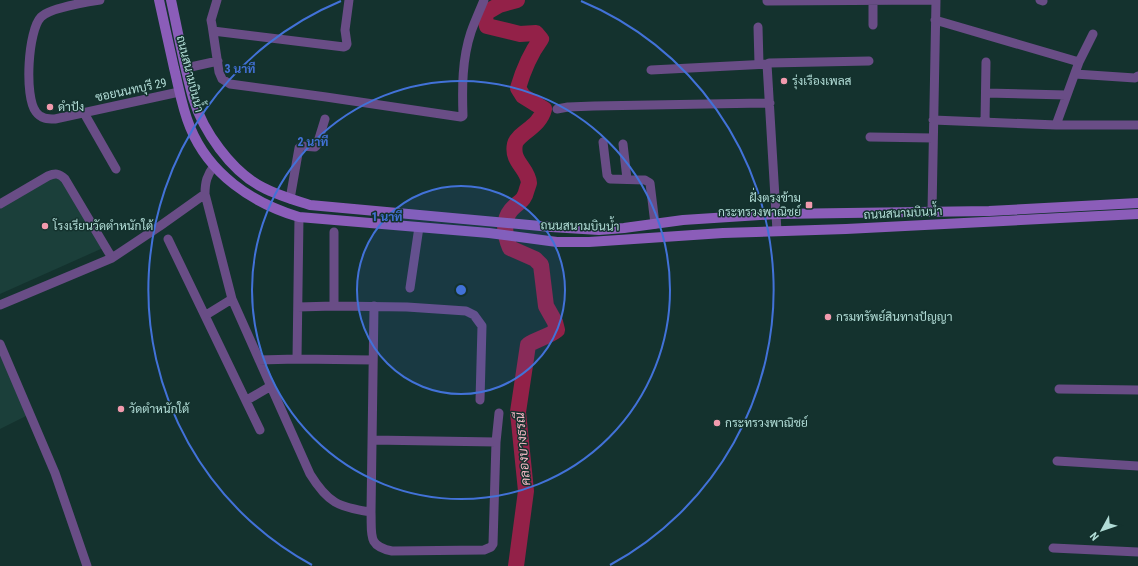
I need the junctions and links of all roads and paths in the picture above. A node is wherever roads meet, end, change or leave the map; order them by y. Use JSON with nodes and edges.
{"nodes":[{"id":1,"x":100,"y":0,"type":"edge"},
{"id":2,"x":159,"y":0,"type":"edge"},
{"id":3,"x":171,"y":0,"type":"edge"},
{"id":4,"x":217,"y":0,"type":"edge"},
{"id":5,"x":349,"y":0,"type":"edge"},
{"id":6,"x":484,"y":0,"type":"edge"},
{"id":7,"x":936,"y":0,"type":"edge"},
{"id":8,"x":767,"y":1,"type":"dead end"},
{"id":9,"x":873,"y":1,"type":"edge"},
{"id":10,"x":935,"y":20,"type":"junction"},
{"id":11,"x":873,"y":25,"type":"dead end"},
{"id":12,"x":758,"y":27,"type":"dead end"},
{"id":13,"x":213,"y":31,"type":"junction"},
{"id":14,"x":1093,"y":34,"type":"dead end"},
{"id":15,"x":218,"y":61,"type":"junction"},
{"id":16,"x":869,"y":61,"type":"dead end"},
{"id":17,"x":986,"y":62,"type":"dead end"},
{"id":18,"x":1079,"y":62,"type":"junction"},
{"id":19,"x":763,"y":64,"type":"junction"},
{"id":20,"x":186,"y":68,"type":"junction"},
{"id":21,"x":651,"y":70,"type":"dead end"},
{"id":22,"x":1075,"y":74,"type":"junction"},
{"id":23,"x":1138,"y":76,"type":"edge"},
{"id":24,"x":179,"y":92,"type":"junction"},
{"id":25,"x":986,"y":93,"type":"junction"},
{"id":26,"x":1066,"y":95,"type":"junction"},
{"id":27,"x":770,"y":103,"type":"junction"},
{"id":28,"x":557,"y":109,"type":"dead end"},
{"id":29,"x":84,"y":113,"type":"junction"},
{"id":30,"x":325,"y":119,"type":"dead end"},
{"id":31,"x":933,"y":120,"type":"junction"},
{"id":32,"x":985,"y":122,"type":"junction"},
{"id":33,"x":1056,"y":125,"type":"junction"},
{"id":34,"x":1138,"y":125,"type":"edge"},
{"id":35,"x":870,"y":137,"type":"dead end"},
{"id":36,"x":933,"y":138,"type":"junction"},
{"id":37,"x":603,"y":142,"type":"dead end"},
{"id":38,"x":623,"y":144,"type":"dead end"},
{"id":39,"x":214,"y":166,"type":"junction"},
{"id":40,"x":116,"y":169,"type":"dead end"},
{"id":41,"x":627,"y":179,"type":"junction"},
{"id":42,"x":205,"y":194,"type":"junction"},
{"id":43,"x":290,"y":199,"type":"junction"},
{"id":44,"x":1138,"y":202,"type":"edge"},
{"id":45,"x":0,"y":204,"type":"edge"},
{"id":46,"x":932,"y":211,"type":"junction"},
{"id":47,"x":776,"y":214,"type":"junction"},
{"id":48,"x":1138,"y":214,"type":"edge"},
{"id":49,"x":299,"y":217,"type":"junction"},
{"id":50,"x":655,"y":224,"type":"junction"},
{"id":51,"x":419,"y":227,"type":"junction"},
{"id":52,"x":777,"y":231,"type":"junction"},
{"id":53,"x":334,"y":232,"type":"dead end"},
{"id":54,"x":168,"y":239,"type":"dead end"},
{"id":55,"x":112,"y":258,"type":"junction"},
{"id":56,"x":410,"y":288,"type":"dead end"},
{"id":57,"x":232,"y":298,"type":"junction"},
{"id":58,"x":0,"y":304,"type":"edge"},
{"id":59,"x":334,"y":306,"type":"junction"},
{"id":60,"x":374,"y":306,"type":"junction"},
{"id":61,"x":298,"y":307,"type":"junction"},
{"id":62,"x":206,"y":315,"type":"junction"},
{"id":63,"x":0,"y":344,"type":"edge"},
{"id":64,"x":297,"y":359,"type":"junction"},
{"id":65,"x":259,"y":360,"type":"junction"},
{"id":66,"x":373,"y":360,"type":"junction"},
{"id":67,"x":271,"y":386,"type":"junction"},
{"id":68,"x":1058,"y":389,"type":"dead end"},
{"id":69,"x":1138,"y":390,"type":"edge"},
{"id":70,"x":247,"y":400,"type":"junction"},
{"id":71,"x":480,"y":400,"type":"dead end"},
{"id":72,"x":499,"y":413,"type":"dead end"},
{"id":73,"x":260,"y":430,"type":"dead end"},
{"id":74,"x":372,"y":440,"type":"junction"},
{"id":75,"x":496,"y":442,"type":"junction"},
{"id":76,"x":1057,"y":461,"type":"dead end"},
{"id":77,"x":1138,"y":466,"type":"edge"},
{"id":78,"x":371,"y":512,"type":"junction"},
{"id":79,"x":1053,"y":548,"type":"dead end"},
{"id":80,"x":1138,"y":552,"type":"edge"},
{"id":81,"x":87,"y":566,"type":"edge"}],
"edges":[{"from":1,"to":29,"type":"street","name":"ซอยนนทบุรี 29"},
{"from":2,"to":24,"type":"main road","name":"ถนนสนามบินน้ำ"},
{"from":3,"to":20,"type":"main road","name":"ถนนสนามบินน้ำ"},
{"from":4,"to":13,"type":"street"},
{"from":5,"to":13,"type":"street"},
{"from":6,"to":15,"type":"street"},
{"from":7,"to":9,"type":"street"},
{"from":7,"to":10,"type":"street"},
{"from":8,"to":9,"type":"street"},
{"from":9,"to":11,"type":"street"},
{"from":10,"to":18,"type":"street"},
{"from":10,"to":31,"type":"street"},
{"from":12,"to":19,"type":"street"},
{"from":13,"to":15,"type":"street"},
{"from":14,"to":18,"type":"street"},
{"from":15,"to":20,"type":"street"},
{"from":16,"to":19,"type":"street"},
{"from":17,"to":25,"type":"street"},
{"from":18,"to":22,"type":"street"},
{"from":19,"to":21,"type":"street"},
{"from":19,"to":27,"type":"street"},
{"from":20,"to":43,"type":"main road","name":"ถนนสนามบินน้ำ"},
{"from":22,"to":23,"type":"street"},
{"from":22,"to":26,"type":"street"},
{"from":24,"to":29,"type":"street","name":"ซอยนนทบุรี 29"},
{"from":24,"to":39,"type":"main road","name":"ถนนสนามบินน้ำ"},
{"from":25,"to":26,"type":"street"},
{"from":25,"to":32,"type":"street"},
{"from":26,"to":33,"type":"street"},
{"from":27,"to":28,"type":"street"},
{"from":27,"to":47,"type":"street"},
{"from":29,"to":40,"type":"street"},
{"from":30,"to":43,"type":"street"},
{"from":31,"to":32,"type":"street"},
{"from":31,"to":36,"type":"street"},
{"from":32,"to":33,"type":"street"},
{"from":33,"to":34,"type":"street"},
{"from":35,"to":36,"type":"street"},
{"from":36,"to":46,"type":"street"},
{"from":37,"to":41,"type":"street"},
{"from":38,"to":41,"type":"street"},
{"from":39,"to":42,"type":"street"},
{"from":39,"to":49,"type":"main road","name":"ถนนสนามบินน้ำ"},
{"from":41,"to":50,"type":"street"},
{"from":42,"to":55,"type":"street"},
{"from":42,"to":57,"type":"street"},
{"from":43,"to":50,"type":"main road","name":"ถนนสนามบินน้ำ"},
{"from":44,"to":46,"type":"main road","name":"ถนนสนามบินน้ำ"},
{"from":45,"to":55,"type":"street"},
{"from":46,"to":47,"type":"main road","name":"ถนนสนามบินน้ำ"},
{"from":47,"to":50,"type":"main road","name":"ถนนสนามบินน้ำ"},
{"from":47,"to":52,"type":"street"},
{"from":48,"to":52,"type":"main road","name":"ถนนสนามบินน้ำ"},
{"from":49,"to":51,"type":"main road","name":"ถนนสนามบินน้ำ"},
{"from":49,"to":61,"type":"street"},
{"from":51,"to":52,"type":"main road","name":"ถนนสนามบินน้ำ"},
{"from":51,"to":56,"type":"street"},
{"from":53,"to":59,"type":"street"},
{"from":54,"to":62,"type":"street"},
{"from":55,"to":58,"type":"street"},
{"from":57,"to":62,"type":"street"},
{"from":57,"to":65,"type":"street"},
{"from":59,"to":60,"type":"street"},
{"from":59,"to":61,"type":"street"},
{"from":60,"to":66,"type":"street"},
{"from":60,"to":71,"type":"street"},
{"from":61,"to":64,"type":"street"},
{"from":62,"to":70,"type":"street"},
{"from":63,"to":81,"type":"street"},
{"from":64,"to":65,"type":"street"},
{"from":64,"to":66,"type":"street"},
{"from":65,"to":67,"type":"street"},
{"from":66,"to":74,"type":"street"},
{"from":67,"to":70,"type":"street"},
{"from":67,"to":78,"type":"street"},
{"from":68,"to":69,"type":"street"},
{"from":70,"to":73,"type":"street"},
{"from":72,"to":75,"type":"street"},
{"from":74,"to":75,"type":"street"},
{"from":74,"to":78,"type":"street"},
{"from":75,"to":78,"type":"street"},
{"from":76,"to":77,"type":"street"},
{"from":79,"to":80,"type":"street"}]}
